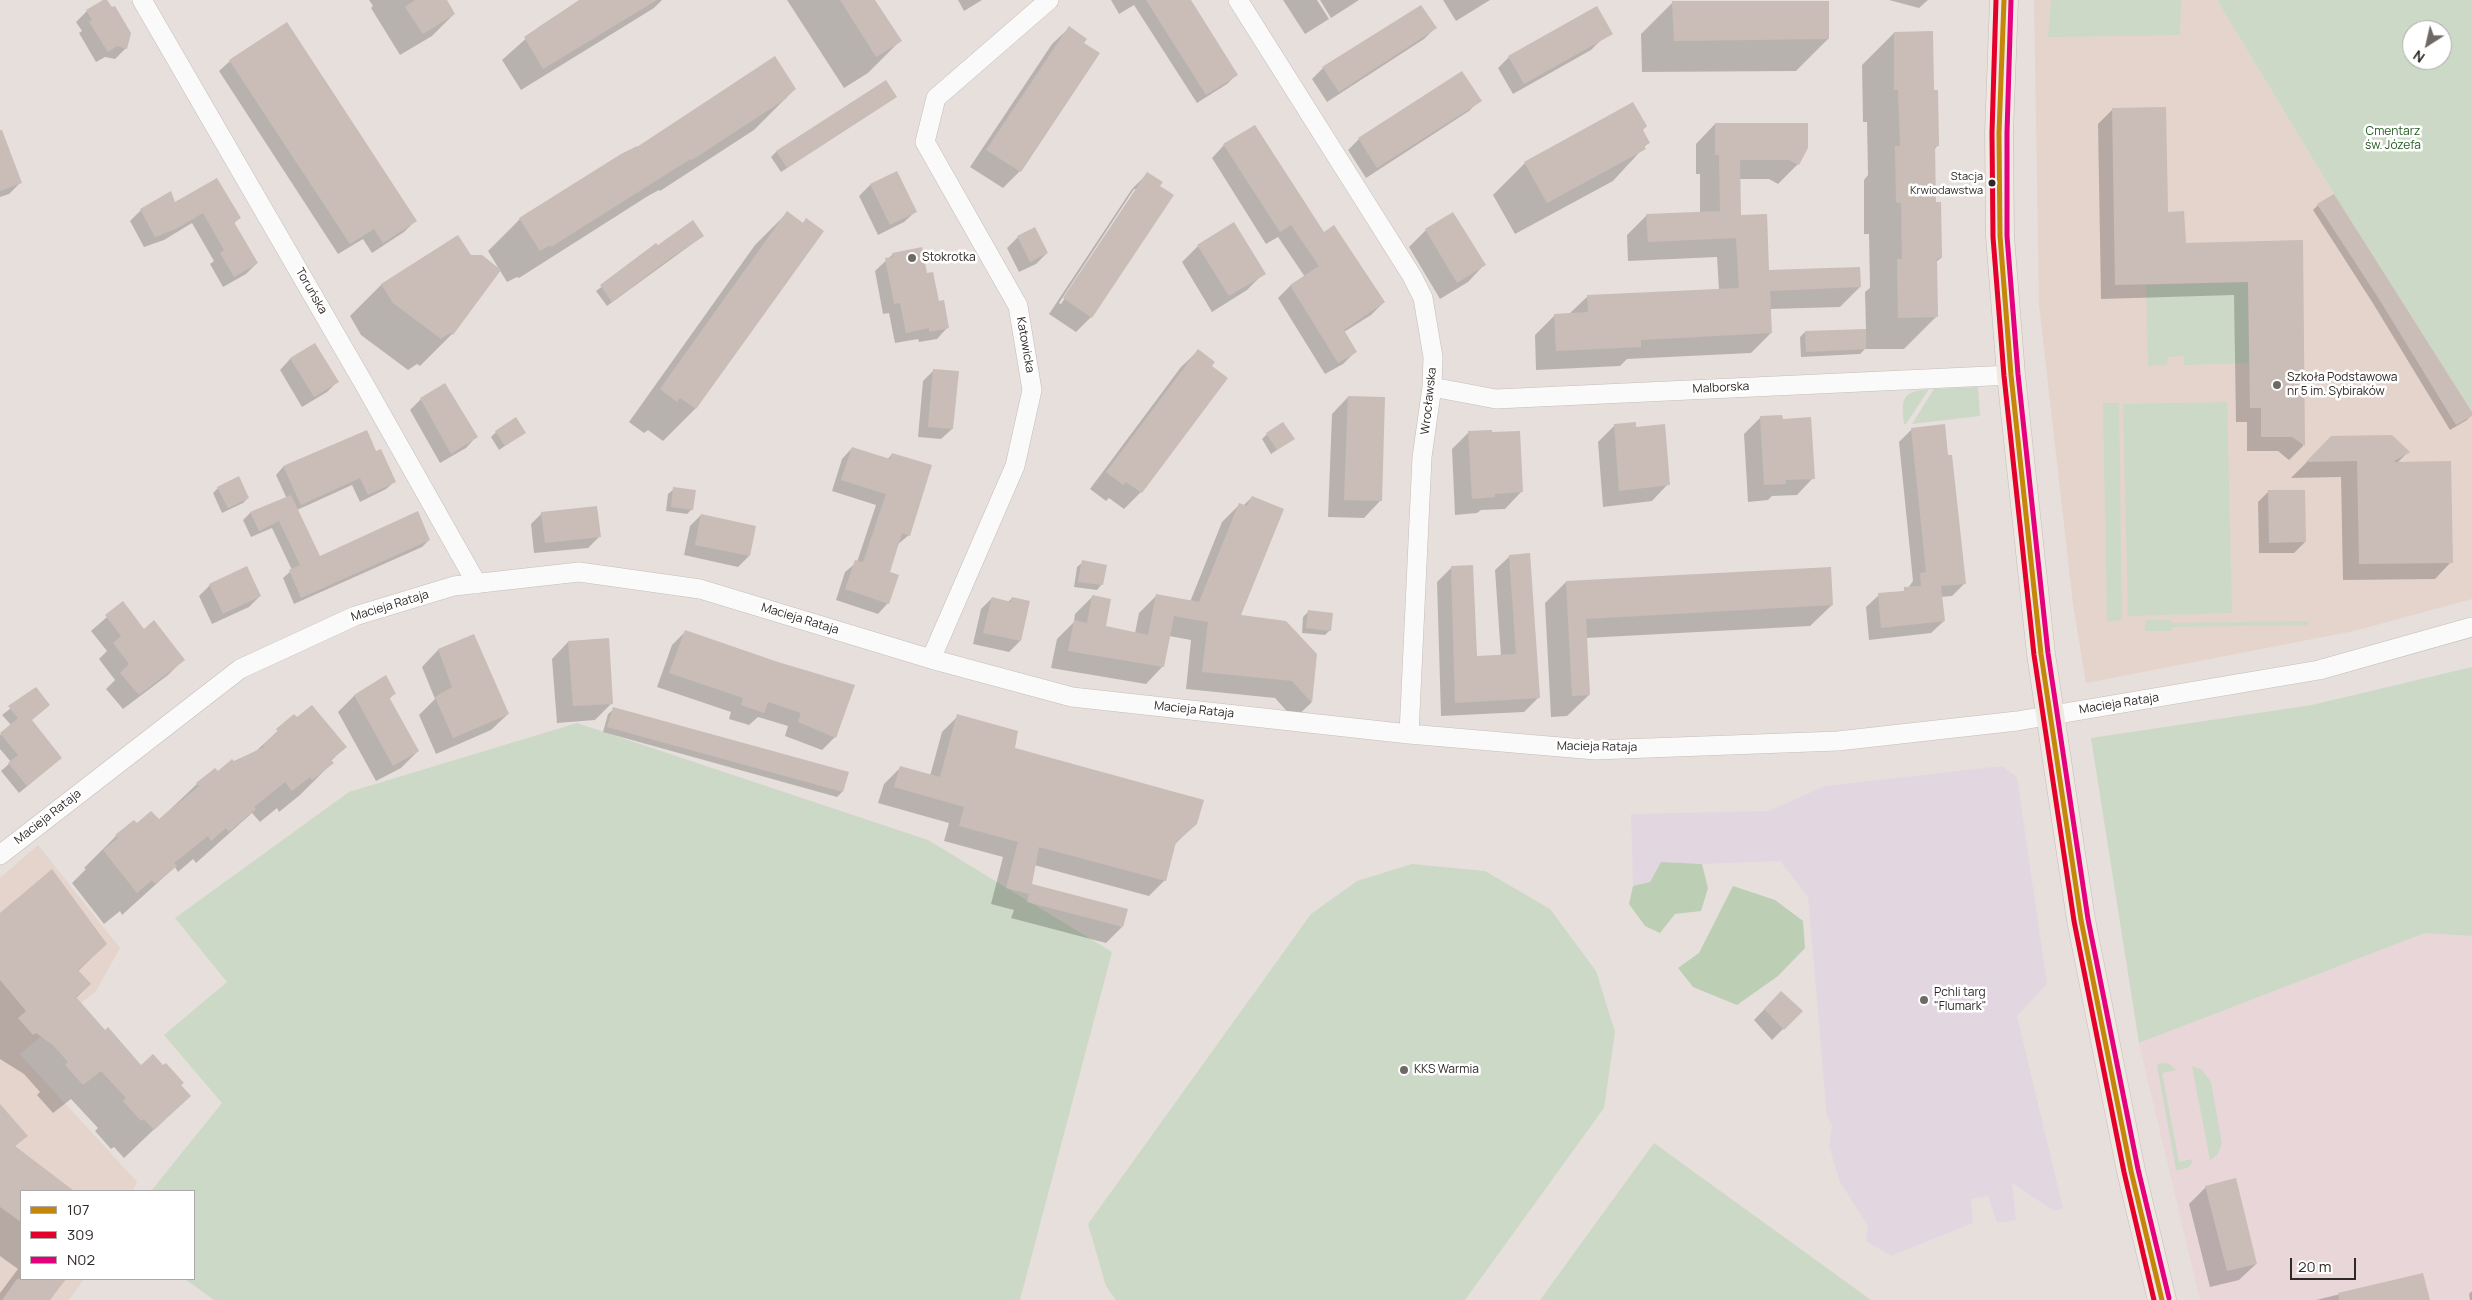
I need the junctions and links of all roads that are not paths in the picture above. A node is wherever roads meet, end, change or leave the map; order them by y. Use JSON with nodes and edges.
{"nodes":[{"id":1,"x":142,"y":0,"type":"edge"},
{"id":2,"x":1049,"y":0,"type":"edge"},
{"id":3,"x":1238,"y":0,"type":"edge"},
{"id":4,"x":2004,"y":0,"type":"edge"},
{"id":5,"x":2011,"y":375,"type":"junction"},
{"id":6,"x":1432,"y":387,"type":"junction"},
{"id":7,"x":477,"y":584,"type":"junction"},
{"id":8,"x":2472,"y":627,"type":"edge"},
{"id":9,"x":931,"y":659,"type":"junction"},
{"id":10,"x":2050,"y":715,"type":"junction"},
{"id":11,"x":1409,"y":734,"type":"junction"},
{"id":12,"x":0,"y":855,"type":"edge"},
{"id":13,"x":2162,"y":1300,"type":"edge"}],
"edges":[{"from":1,"to":7,"type":"street","name":"Toruńska"},
{"from":2,"to":9,"type":"street","name":"Katowicka"},
{"from":3,"to":6,"type":"street","name":"Wrocławska"},
{"from":4,"to":5,"type":"main road"},
{"from":5,"to":6,"type":"street","name":"Malborska"},
{"from":5,"to":10,"type":"main road"},
{"from":6,"to":11,"type":"street","name":"Wrocławska"},
{"from":7,"to":9,"type":"street","name":"Macieja Rataja"},
{"from":7,"to":12,"type":"street","name":"Macieja Rataja"},
{"from":8,"to":10,"type":"street","name":"Macieja Rataja"},
{"from":9,"to":11,"type":"street","name":"Macieja Rataja"},
{"from":10,"to":11,"type":"street","name":"Macieja Rataja"},
{"from":10,"to":13,"type":"main road"}]}
